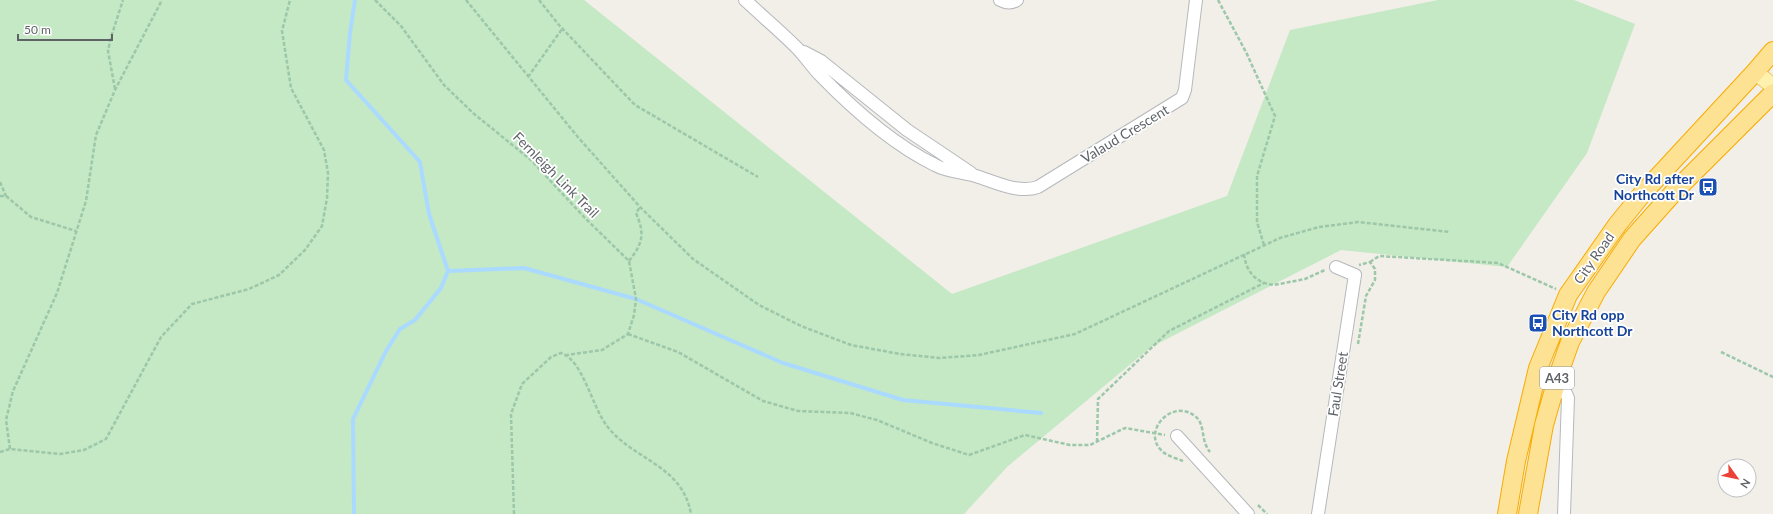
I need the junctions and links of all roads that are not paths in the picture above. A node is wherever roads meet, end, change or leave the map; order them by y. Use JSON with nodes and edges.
{"nodes":[{"id":1,"x":745,"y":0,"type":"edge"},
{"id":2,"x":1000,"y":0,"type":"edge"},
{"id":3,"x":1017,"y":0,"type":"edge"},
{"id":4,"x":1196,"y":0,"type":"edge"},
{"id":5,"x":797,"y":48,"type":"junction"},
{"id":6,"x":1772,"y":54,"type":"edge"},
{"id":7,"x":1755,"y":72,"type":"junction"},
{"id":8,"x":1773,"y":86,"type":"edge"},
{"id":9,"x":1773,"y":93,"type":"edge"},
{"id":10,"x":975,"y":176,"type":"junction"},
{"id":11,"x":1336,"y":267,"type":"road end"},
{"id":12,"x":1558,"y":376,"type":"junction"},
{"id":13,"x":1177,"y":436,"type":"road end"},
{"id":14,"x":1248,"y":514,"type":"edge"},
{"id":15,"x":1318,"y":514,"type":"edge"},
{"id":16,"x":1507,"y":514,"type":"edge"},
{"id":17,"x":1528,"y":514,"type":"edge"},
{"id":18,"x":1564,"y":514,"type":"edge"}],
"edges":[{"from":1,"to":5,"type":"street","name":"Valaud Crescent"},
{"from":2,"to":3,"type":"street"},
{"from":4,"to":10,"type":"street","name":"Valaud Crescent"},
{"from":5,"to":10,"type":"street","name":"Valaud Crescent"},
{"from":5,"to":10,"type":"street","name":"Valaud Crescent"},
{"from":6,"to":7,"type":"highway","name":"City Road","number":"A43"},
{"from":7,"to":8,"type":"main road"},
{"from":7,"to":16,"type":"highway","name":"City Road","number":"A43"},
{"from":9,"to":12,"type":"highway","name":"City Road","number":"A43"},
{"from":11,"to":15,"type":"street","name":"Faul Street"},
{"from":12,"to":17,"type":"highway","name":"City Road","number":"A43"},
{"from":12,"to":18,"type":"street"},
{"from":13,"to":14,"type":"street"}]}
